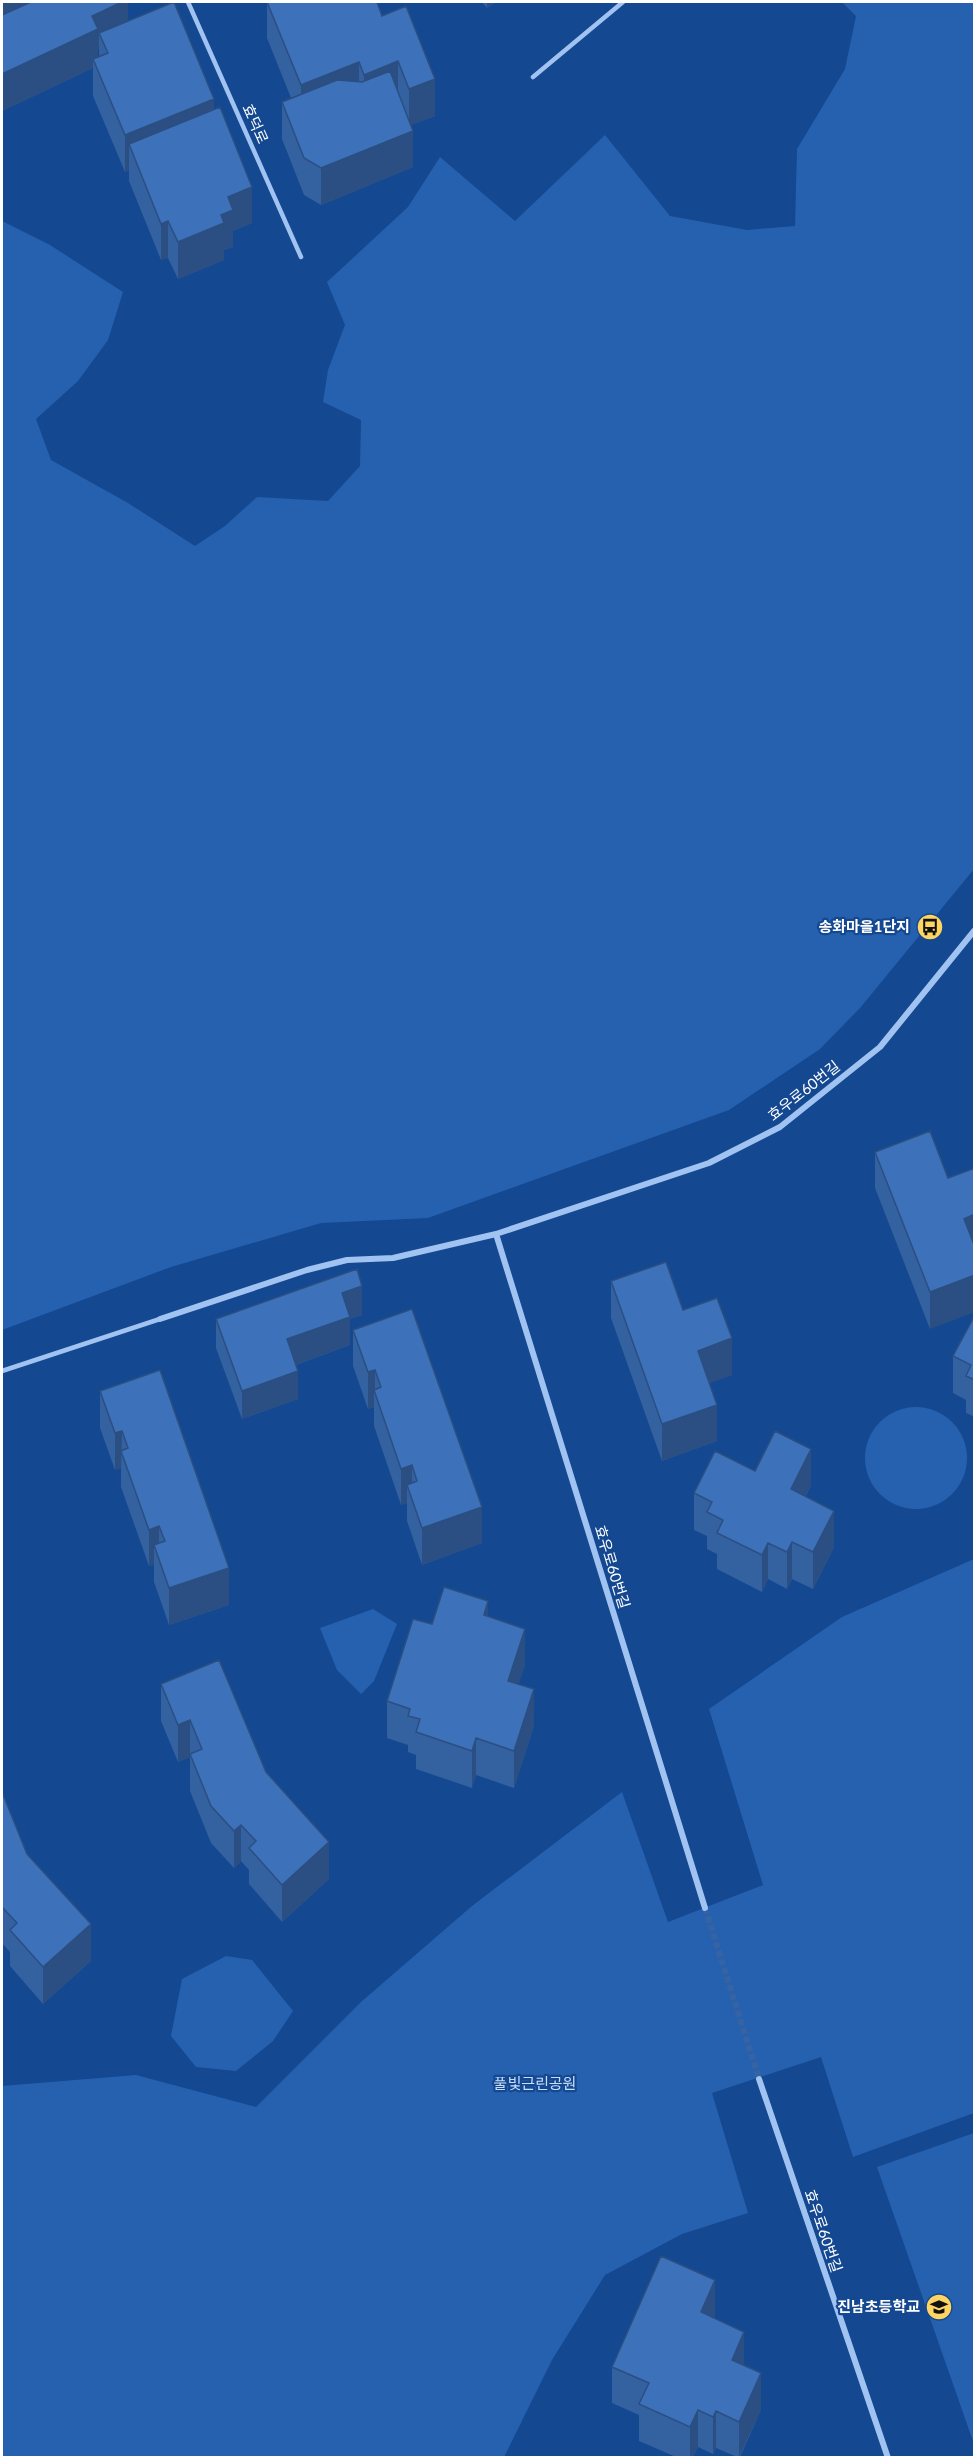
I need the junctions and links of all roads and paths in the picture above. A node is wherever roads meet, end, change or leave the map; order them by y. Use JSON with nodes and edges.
{"nodes":[{"id":1,"x":188,"y":2,"type":"edge"},
{"id":2,"x":623,"y":2,"type":"edge"},
{"id":3,"x":533,"y":77,"type":"dead end"},
{"id":4,"x":301,"y":257,"type":"dead end"},
{"id":5,"x":975,"y":931,"type":"edge"},
{"id":6,"x":496,"y":1234,"type":"junction"},
{"id":7,"x":160,"y":1319,"type":"joint"},
{"id":8,"x":2,"y":1371,"type":"edge"},
{"id":9,"x":705,"y":1908,"type":"tunnel mouth"},
{"id":10,"x":759,"y":2079,"type":"tunnel mouth"},
{"id":11,"x":888,"y":2457,"type":"edge"}],
"edges":[{"from":1,"to":4,"type":"lane","name":"효덕로"},
{"from":2,"to":3,"type":"lane"},
{"from":5,"to":6,"type":"street","name":"효우로60번길"},
{"from":6,"to":7,"type":"street","name":"효우로60번길"},
{"from":6,"to":9,"type":"street","name":"효우로60번길"},
{"from":7,"to":8,"type":"lane"},
{"from":10,"to":11,"type":"street","name":"효우로60번길"}]}
